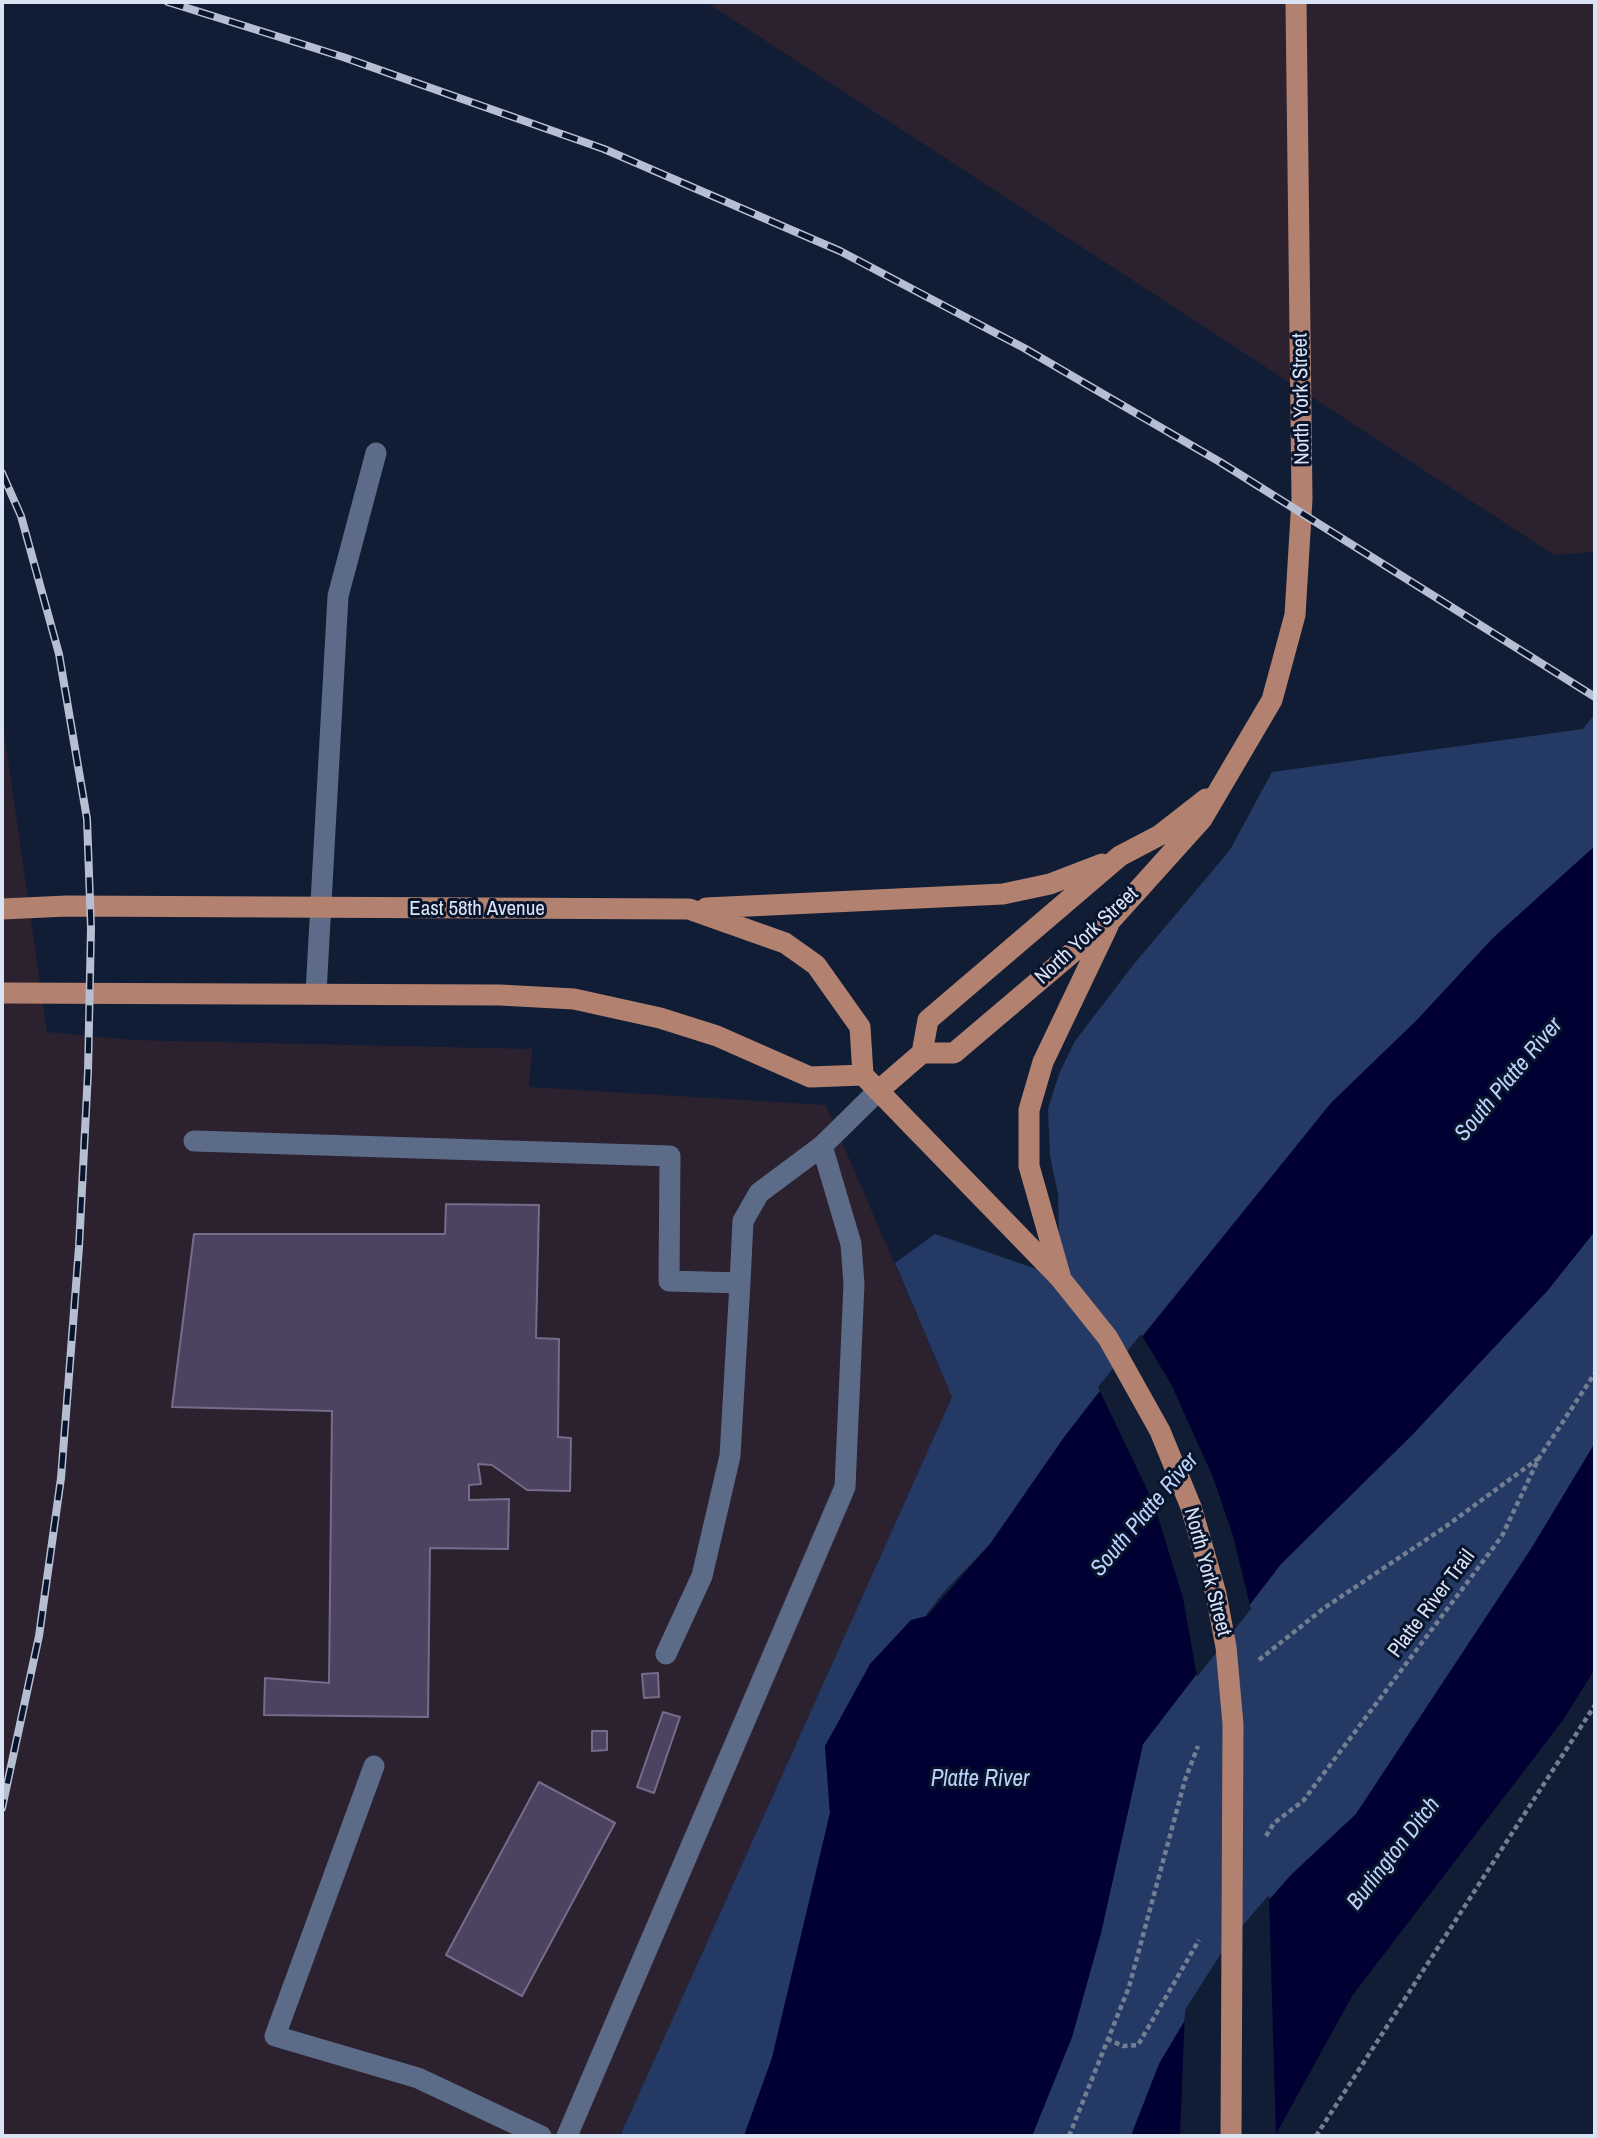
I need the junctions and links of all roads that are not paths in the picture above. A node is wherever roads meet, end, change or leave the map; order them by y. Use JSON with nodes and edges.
{"nodes":[{"id":1,"x":1296,"y":2,"type":"edge"},
{"id":2,"x":376,"y":453,"type":"dead end"},
{"id":3,"x":1226,"y":782,"type":"junction"},
{"id":4,"x":1120,"y":856,"type":"junction"},
{"id":5,"x":321,"y":908,"type":"junction"},
{"id":6,"x":2,"y":909,"type":"edge"},
{"id":7,"x":689,"y":909,"type":"junction"},
{"id":8,"x":1112,"y":919,"type":"junction"},
{"id":9,"x":2,"y":993,"type":"edge"},
{"id":10,"x":316,"y":993,"type":"junction"},
{"id":11,"x":922,"y":1053,"type":"junction"},
{"id":12,"x":863,"y":1075,"type":"junction"},
{"id":13,"x":878,"y":1091,"type":"junction"},
{"id":14,"x":194,"y":1141,"type":"dead end"},
{"id":15,"x":822,"y":1146,"type":"junction"},
{"id":16,"x":1060,"y":1278,"type":"junction"},
{"id":17,"x":740,"y":1283,"type":"junction"},
{"id":18,"x":666,"y":1654,"type":"dead end"},
{"id":19,"x":374,"y":1766,"type":"dead end"},
{"id":20,"x":541,"y":2136,"type":"edge"},
{"id":21,"x":567,"y":2136,"type":"edge"},
{"id":22,"x":1231,"y":2136,"type":"edge"}],
"edges":[{"from":1,"to":3,"type":"main road","name":"North York Street"},
{"from":2,"to":5,"type":"lane"},
{"from":3,"to":4,"type":"main road","name":"North York Street"},
{"from":3,"to":8,"type":"main road","name":"North York Street"},
{"from":4,"to":7,"type":"main road"},
{"from":4,"to":11,"type":"main road","name":"North York Street"},
{"from":5,"to":6,"type":"main road","name":"East 58th Avenue"},
{"from":5,"to":7,"type":"main road","name":"East 58th Avenue"},
{"from":5,"to":10,"type":"lane"},
{"from":7,"to":12,"type":"main road","name":"East 58th Avenue"},
{"from":8,"to":11,"type":"main road","name":"North York Street"},
{"from":8,"to":16,"type":"main road"},
{"from":9,"to":10,"type":"main road"},
{"from":10,"to":12,"type":"main road"},
{"from":11,"to":13,"type":"main road"},
{"from":12,"to":13,"type":"main road"},
{"from":13,"to":15,"type":"lane"},
{"from":13,"to":16,"type":"main road","name":"North York Street"},
{"from":14,"to":17,"type":"lane"},
{"from":15,"to":17,"type":"lane"},
{"from":15,"to":21,"type":"lane"},
{"from":16,"to":22,"type":"main road","name":"North York Street"},
{"from":17,"to":18,"type":"lane"},
{"from":19,"to":20,"type":"lane"}]}
